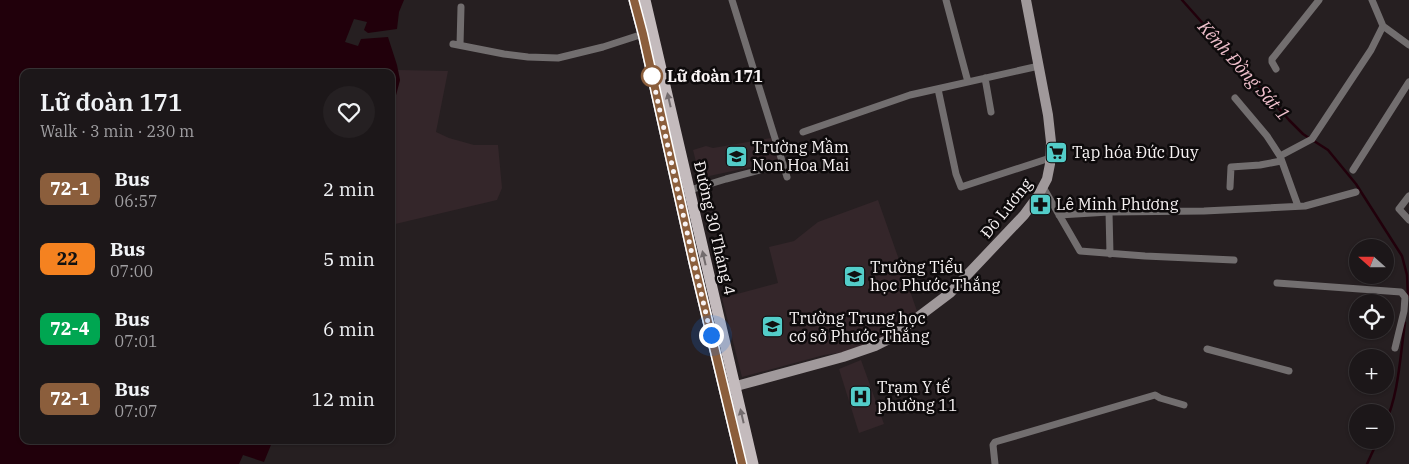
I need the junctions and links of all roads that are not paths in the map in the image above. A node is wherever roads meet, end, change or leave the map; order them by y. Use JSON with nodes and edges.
{"nodes":[{"id":1,"x":634,"y":0,"type":"edge"},
{"id":2,"x":645,"y":0,"type":"edge"},
{"id":3,"x":732,"y":0,"type":"edge"},
{"id":4,"x":946,"y":0,"type":"edge"},
{"id":5,"x":1026,"y":0,"type":"edge"},
{"id":6,"x":1372,"y":0,"type":"edge"},
{"id":7,"x":1316,"y":1,"type":"edge"},
{"id":8,"x":461,"y":7,"type":"dead end"},
{"id":9,"x":1383,"y":26,"type":"junction"},
{"id":10,"x":648,"y":32,"type":"junction"},
{"id":11,"x":1409,"y":45,"type":"edge"},
{"id":12,"x":1039,"y":66,"type":"junction"},
{"id":13,"x":1276,"y":69,"type":"dead end"},
{"id":14,"x":985,"y":78,"type":"junction"},
{"id":15,"x":968,"y":82,"type":"junction"},
{"id":16,"x":1409,"y":82,"type":"edge"},
{"id":17,"x":938,"y":89,"type":"junction"},
{"id":18,"x":1235,"y":98,"type":"dead end"},
{"id":19,"x":991,"y":112,"type":"dead end"},
{"id":20,"x":803,"y":132,"type":"dead end"},
{"id":21,"x":1050,"y":158,"type":"junction"},
{"id":22,"x":1281,"y":158,"type":"junction"},
{"id":23,"x":684,"y":161,"type":"junction"},
{"id":24,"x":671,"y":163,"type":"junction"},
{"id":25,"x":783,"y":164,"type":"junction"},
{"id":26,"x":1353,"y":170,"type":"dead end"},
{"id":27,"x":787,"y":177,"type":"dead end"},
{"id":28,"x":1043,"y":187,"type":"junction"},
{"id":29,"x":1230,"y":187,"type":"dead end"},
{"id":30,"x":690,"y":190,"type":"junction"},
{"id":31,"x":1356,"y":192,"type":"dead end"},
{"id":32,"x":1409,"y":196,"type":"edge"},
{"id":33,"x":1298,"y":206,"type":"junction"},
{"id":34,"x":1109,"y":212,"type":"junction"},
{"id":35,"x":1059,"y":215,"type":"junction"},
{"id":36,"x":1409,"y":220,"type":"edge"},
{"id":37,"x":1110,"y":254,"type":"junction"},
{"id":38,"x":1234,"y":260,"type":"dead end"},
{"id":39,"x":1277,"y":283,"type":"dead end"},
{"id":40,"x":1406,"y":310,"type":"edge"},
{"id":41,"x":1395,"y":348,"type":"dead end"},
{"id":42,"x":1207,"y":349,"type":"dead end"},
{"id":43,"x":1289,"y":371,"type":"dead end"},
{"id":44,"x":730,"y":387,"type":"junction"},
{"id":45,"x":1184,"y":405,"type":"dead end"},
{"id":46,"x":742,"y":464,"type":"edge"},
{"id":47,"x":753,"y":464,"type":"edge"},
{"id":48,"x":995,"y":464,"type":"edge"}],
"edges":[{"from":1,"to":10,"type":"main road","name":"Đường 30 Tháng 4"},
{"from":2,"to":10,"type":"main road","name":"Đường 30 Tháng 4"},
{"from":3,"to":25,"type":"street"},
{"from":4,"to":15,"type":"street"},
{"from":5,"to":12,"type":"street","name":"Đô Lương"},
{"from":6,"to":9,"type":"street"},
{"from":7,"to":13,"type":"street"},
{"from":8,"to":10,"type":"street"},
{"from":9,"to":11,"type":"street"},
{"from":9,"to":22,"type":"street"},
{"from":23,"to":10,"type":"main road","name":"Đường 30 Tháng 4","one_way":true},
{"from":10,"to":24,"type":"main road","name":"Đường 30 Tháng 4"},
{"from":12,"to":14,"type":"street"},
{"from":12,"to":21,"type":"street","name":"Đô Lương"},
{"from":14,"to":15,"type":"street"},
{"from":14,"to":19,"type":"street"},
{"from":15,"to":17,"type":"street"},
{"from":16,"to":26,"type":"street"},
{"from":17,"to":20,"type":"street"},
{"from":17,"to":21,"type":"street"},
{"from":18,"to":22,"type":"street"},
{"from":21,"to":28,"type":"street","name":"Đô Lương"},
{"from":22,"to":29,"type":"street"},
{"from":22,"to":33,"type":"street"},
{"from":23,"to":24,"type":"main road"},
{"from":23,"to":30,"type":"main road","name":"Đường 30 Tháng 4"},
{"from":24,"to":44,"type":"main road","name":"Đường 30 Tháng 4"},
{"from":25,"to":27,"type":"street"},
{"from":25,"to":30,"type":"street"},
{"from":28,"to":35,"type":"street"},
{"from":28,"to":44,"type":"street","name":"Đô Lương"},
{"from":44,"to":30,"type":"main road","name":"Đường 30 Tháng 4","one_way":true},
{"from":31,"to":33,"type":"street"},
{"from":32,"to":36,"type":"street"},
{"from":33,"to":34,"type":"street"},
{"from":34,"to":35,"type":"street"},
{"from":34,"to":37,"type":"street"},
{"from":35,"to":37,"type":"street"},
{"from":37,"to":38,"type":"street"},
{"from":39,"to":40,"type":"street"},
{"from":40,"to":41,"type":"street"},
{"from":42,"to":43,"type":"street"},
{"from":44,"to":46,"type":"main road","name":"Đường 30 Tháng 4"},
{"from":47,"to":44,"type":"main road","name":"Đường 30 Tháng 4","one_way":true},
{"from":45,"to":48,"type":"street"}]}
